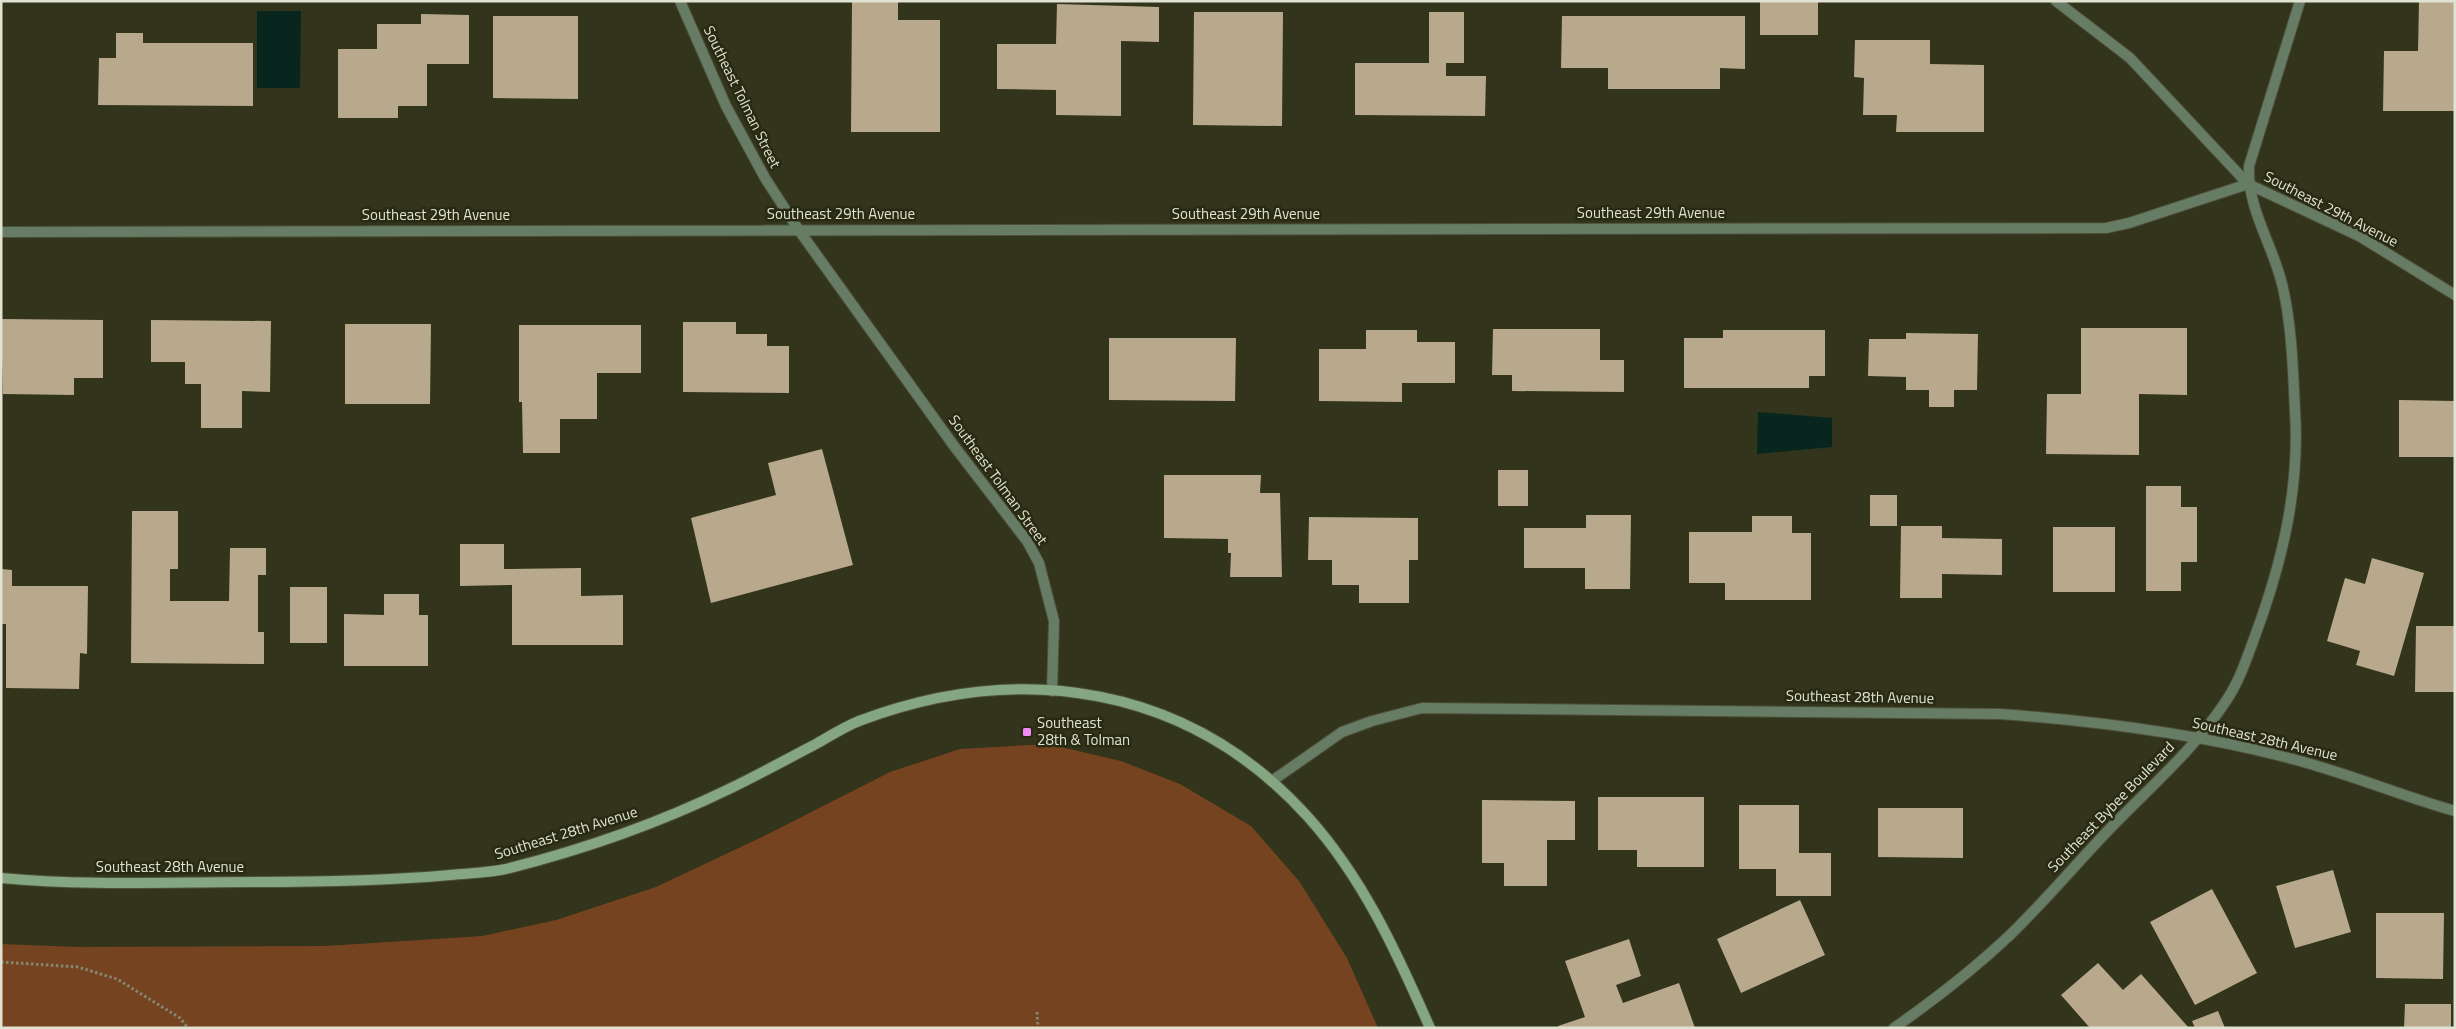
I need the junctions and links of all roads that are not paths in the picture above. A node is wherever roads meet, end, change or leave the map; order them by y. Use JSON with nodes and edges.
{"nodes":[{"id":1,"x":680,"y":1,"type":"edge"},
{"id":2,"x":2056,"y":1,"type":"edge"},
{"id":3,"x":2300,"y":1,"type":"edge"},
{"id":4,"x":2248,"y":184,"type":"junction"},
{"id":5,"x":798,"y":229,"type":"junction"},
{"id":6,"x":1,"y":232,"type":"edge"},
{"id":7,"x":2455,"y":295,"type":"edge"},
{"id":8,"x":1052,"y":691,"type":"junction"},
{"id":9,"x":2198,"y":738,"type":"junction"},
{"id":10,"x":1272,"y":781,"type":"junction"},
{"id":11,"x":2455,"y":811,"type":"edge"},
{"id":12,"x":1,"y":878,"type":"edge"},
{"id":13,"x":1430,"y":1028,"type":"edge"},
{"id":14,"x":1894,"y":1028,"type":"edge"}],
"edges":[{"from":1,"to":5,"type":"street","name":"Southeast Tolman Street"},
{"from":2,"to":4,"type":"street"},
{"from":3,"to":4,"type":"street","name":"Southeast Bybee Boulevard"},
{"from":4,"to":5,"type":"street","name":"Southeast 29th Avenue"},
{"from":4,"to":7,"type":"street","name":"Southeast 29th Avenue"},
{"from":4,"to":9,"type":"street","name":"Southeast Bybee Boulevard"},
{"from":5,"to":6,"type":"street","name":"Southeast 29th Avenue"},
{"from":5,"to":8,"type":"street","name":"Southeast Tolman Street"},
{"from":8,"to":10,"type":"main road"},
{"from":8,"to":12,"type":"main road","name":"Southeast 28th Avenue"},
{"from":9,"to":10,"type":"street","name":"Southeast 28th Avenue"},
{"from":9,"to":11,"type":"street","name":"Southeast 28th Avenue"},
{"from":9,"to":14,"type":"street","name":"Southeast Bybee Boulevard"},
{"from":10,"to":13,"type":"main road"}]}
